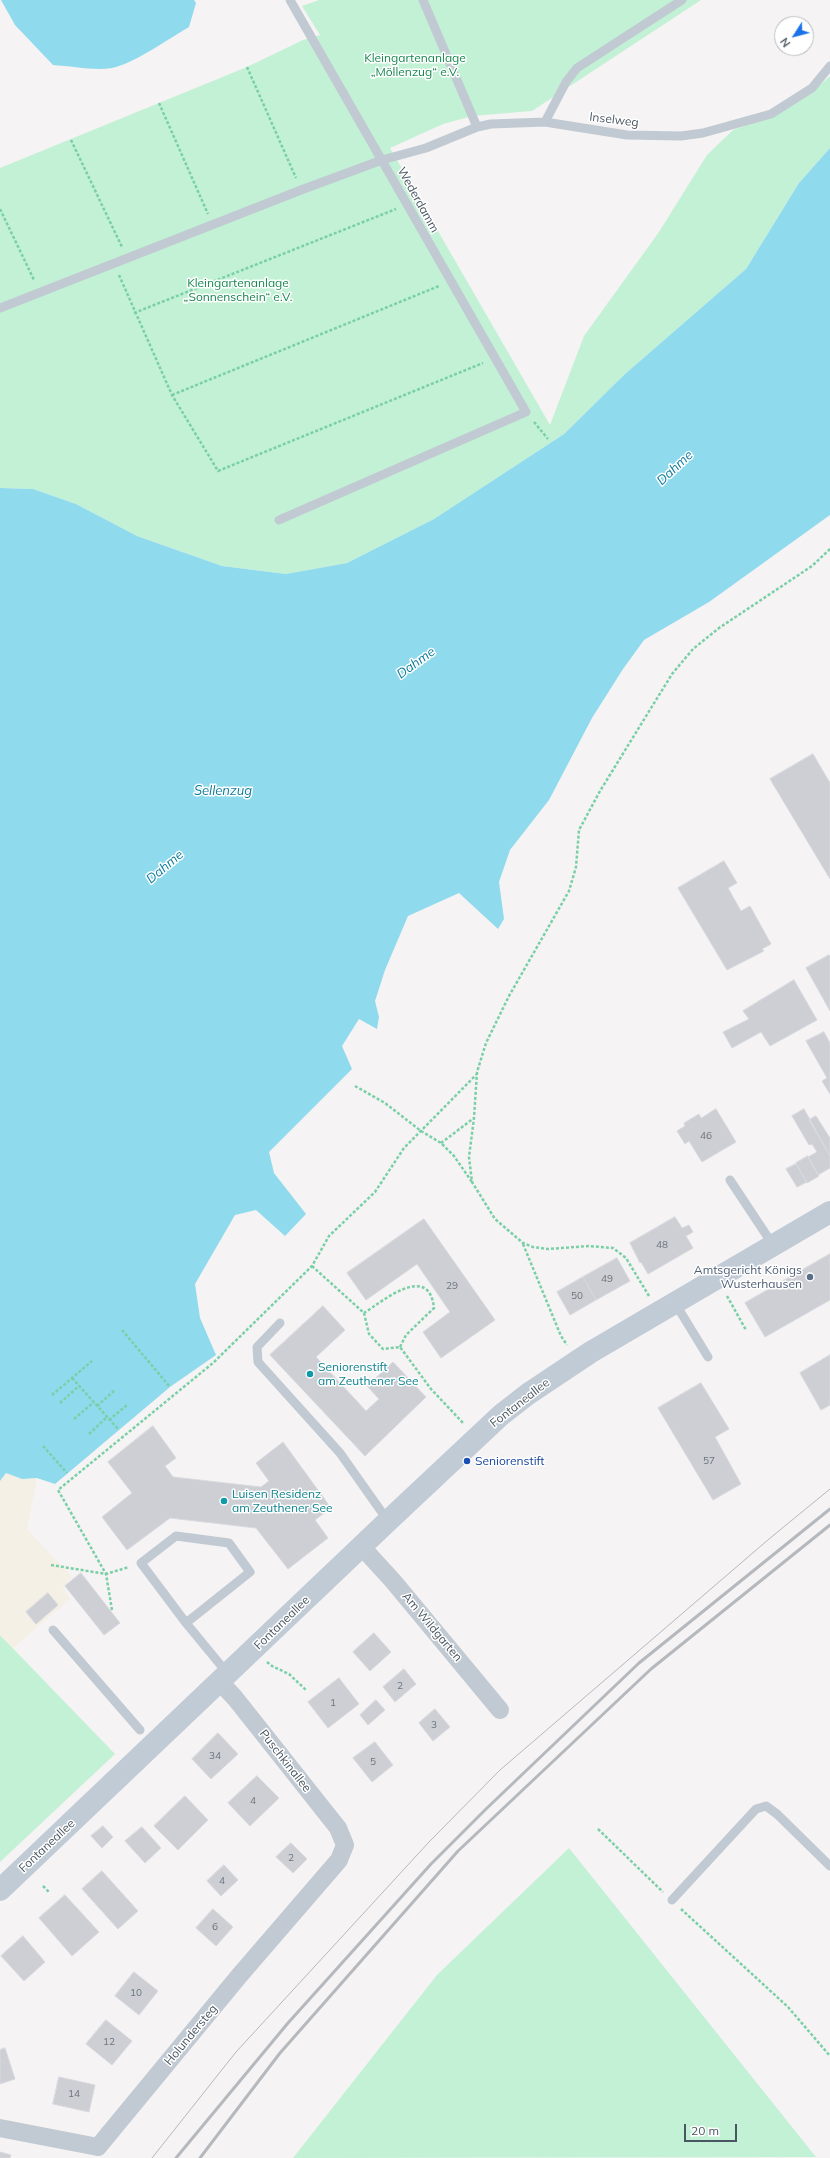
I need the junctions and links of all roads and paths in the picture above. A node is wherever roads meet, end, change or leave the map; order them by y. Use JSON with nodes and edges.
{"nodes":[{"id":1,"x":290,"y":0,"type":"edge"},
{"id":2,"x":423,"y":0,"type":"edge"},
{"id":3,"x":682,"y":0,"type":"edge"},
{"id":4,"x":830,"y":66,"type":"edge"},
{"id":5,"x":247,"y":67,"type":"dead end"},
{"id":6,"x":159,"y":103,"type":"dead end"},
{"id":7,"x":545,"y":122,"type":"junction"},
{"id":8,"x":477,"y":127,"type":"junction"},
{"id":9,"x":71,"y":140,"type":"dead end"},
{"id":10,"x":382,"y":160,"type":"junction"},
{"id":11,"x":301,"y":190,"type":"junction"},
{"id":12,"x":406,"y":205,"type":"junction"},
{"id":13,"x":0,"y":209,"type":"edge"},
{"id":14,"x":214,"y":225,"type":"junction"},
{"id":15,"x":127,"y":258,"type":"junction"},
{"id":16,"x":114,"y":264,"type":"junction"},
{"id":17,"x":451,"y":281,"type":"junction"},
{"id":18,"x":40,"y":293,"type":"junction"},
{"id":19,"x":0,"y":308,"type":"edge"},
{"id":20,"x":134,"y":313,"type":"junction"},
{"id":21,"x":494,"y":358,"type":"junction"},
{"id":22,"x":172,"y":395,"type":"junction"},
{"id":23,"x":526,"y":412,"type":"junction"},
{"id":24,"x":548,"y":439,"type":"dead end"},
{"id":25,"x":280,"y":520,"type":"dead end"},
{"id":26,"x":830,"y":549,"type":"edge"},
{"id":27,"x":476,"y":1074,"type":"junction"},
{"id":28,"x":355,"y":1086,"type":"dead end"},
{"id":29,"x":474,"y":1118,"type":"junction"},
{"id":30,"x":422,"y":1131,"type":"junction"},
{"id":31,"x":442,"y":1143,"type":"junction"},
{"id":32,"x":730,"y":1180,"type":"dead end"},
{"id":33,"x":472,"y":1182,"type":"junction"},
{"id":34,"x":830,"y":1212,"type":"edge"},
{"id":35,"x":523,"y":1243,"type":"junction"},
{"id":36,"x":773,"y":1245,"type":"junction"},
{"id":37,"x":312,"y":1266,"type":"junction"},
{"id":38,"x":725,"y":1292,"type":"dead end"},
{"id":39,"x":667,"y":1307,"type":"junction"},
{"id":40,"x":364,"y":1313,"type":"junction"},
{"id":41,"x":280,"y":1323,"type":"dead end"},
{"id":42,"x":122,"y":1330,"type":"dead end"},
{"id":43,"x":746,"y":1330,"type":"dead end"},
{"id":44,"x":400,"y":1347,"type":"junction"},
{"id":45,"x":570,"y":1356,"type":"junction"},
{"id":46,"x":708,"y":1357,"type":"dead end"},
{"id":47,"x":92,"y":1361,"type":"dead end"},
{"id":48,"x":72,"y":1378,"type":"junction"},
{"id":49,"x":80,"y":1386,"type":"junction"},
{"id":50,"x":170,"y":1387,"type":"dead end"},
{"id":51,"x":115,"y":1390,"type":"dead end"},
{"id":52,"x":52,"y":1396,"type":"dead end"},
{"id":53,"x":94,"y":1402,"type":"junction"},
{"id":54,"x":60,"y":1403,"type":"dead end"},
{"id":55,"x":127,"y":1404,"type":"dead end"},
{"id":56,"x":97,"y":1406,"type":"junction"},
{"id":57,"x":108,"y":1418,"type":"junction"},
{"id":58,"x":74,"y":1419,"type":"dead end"},
{"id":59,"x":467,"y":1428,"type":"dead end"},
{"id":60,"x":119,"y":1430,"type":"dead end"},
{"id":61,"x":89,"y":1434,"type":"dead end"},
{"id":62,"x":43,"y":1446,"type":"dead end"},
{"id":63,"x":67,"y":1473,"type":"dead end"},
{"id":64,"x":388,"y":1521,"type":"junction"},
{"id":65,"x":361,"y":1546,"type":"junction"},
{"id":66,"x":141,"y":1563,"type":"junction"},
{"id":67,"x":51,"y":1565,"type":"dead end"},
{"id":68,"x":106,"y":1574,"type":"junction"},
{"id":69,"x":112,"y":1610,"type":"dead end"},
{"id":70,"x":186,"y":1622,"type":"junction"},
{"id":71,"x":53,"y":1630,"type":"dead end"},
{"id":72,"x":265,"y":1660,"type":"dead end"},
{"id":73,"x":224,"y":1678,"type":"junction"},
{"id":74,"x":306,"y":1690,"type":"dead end"},
{"id":75,"x":500,"y":1710,"type":"dead end"},
{"id":76,"x":140,"y":1730,"type":"dead end"},
{"id":77,"x":598,"y":1829,"type":"dead end"},
{"id":78,"x":345,"y":1844,"type":"joint"},
{"id":79,"x":830,"y":1866,"type":"edge"},
{"id":80,"x":43,"y":1886,"type":"dead end"},
{"id":81,"x":0,"y":1890,"type":"edge"},
{"id":82,"x":49,"y":1892,"type":"dead end"},
{"id":83,"x":672,"y":1900,"type":"junction"},
{"id":84,"x":830,"y":2056,"type":"edge"},
{"id":85,"x":0,"y":2128,"type":"edge"}],
"edges":[{"from":1,"to":10,"type":"lane","name":"Wederdamm"},
{"from":2,"to":8,"type":"lane"},
{"from":3,"to":7,"type":"lane"},
{"from":4,"to":7,"type":"lane","name":"Inselweg"},
{"from":5,"to":11,"type":"path"},
{"from":6,"to":14,"type":"path"},
{"from":7,"to":8,"type":"lane","name":"Inselweg"},
{"from":8,"to":10,"type":"lane","name":"Inselweg"},
{"from":9,"to":15,"type":"path"},
{"from":10,"to":11,"type":"lane","name":"Inselweg"},
{"from":10,"to":12,"type":"lane","name":"Wederdamm"},
{"from":11,"to":14,"type":"lane","name":"Inselweg"},
{"from":12,"to":17,"type":"lane","name":"Wederdamm"},
{"from":12,"to":20,"type":"path"},
{"from":13,"to":18,"type":"path"},
{"from":14,"to":15,"type":"lane","name":"Inselweg"},
{"from":15,"to":16,"type":"lane","name":"Inselweg"},
{"from":16,"to":18,"type":"lane","name":"Inselweg"},
{"from":16,"to":20,"type":"path"},
{"from":17,"to":21,"type":"lane","name":"Wederdamm"},
{"from":17,"to":22,"type":"path"},
{"from":18,"to":19,"type":"lane","name":"Inselweg"},
{"from":20,"to":22,"type":"path"},
{"from":21,"to":22,"type":"path"},
{"from":21,"to":23,"type":"lane","name":"Wederdamm"},
{"from":23,"to":24,"type":"path"},
{"from":23,"to":25,"type":"lane"},
{"from":26,"to":27,"type":"path"},
{"from":27,"to":29,"type":"path"},
{"from":27,"to":30,"type":"path"},
{"from":28,"to":30,"type":"path"},
{"from":29,"to":31,"type":"path"},
{"from":29,"to":33,"type":"path"},
{"from":30,"to":31,"type":"path"},
{"from":30,"to":37,"type":"path"},
{"from":31,"to":33,"type":"path"},
{"from":32,"to":36,"type":"lane"},
{"from":33,"to":35,"type":"path"},
{"from":34,"to":36,"type":"main road","name":"Fontaneallee"},
{"from":35,"to":39,"type":"path"},
{"from":35,"to":45,"type":"path"},
{"from":36,"to":39,"type":"main road","name":"Fontaneallee"},
{"from":37,"to":40,"type":"path"},
{"from":37,"to":68,"type":"path"},
{"from":38,"to":43,"type":"path"},
{"from":39,"to":45,"type":"main road","name":"Fontaneallee"},
{"from":39,"to":46,"type":"lane"},
{"from":40,"to":44,"type":"path"},
{"from":40,"to":44,"type":"path"},
{"from":41,"to":64,"type":"lane"},
{"from":42,"to":50,"type":"path"},
{"from":44,"to":59,"type":"path"},
{"from":45,"to":64,"type":"main road","name":"Fontaneallee"},
{"from":47,"to":48,"type":"path"},
{"from":48,"to":49,"type":"path"},
{"from":48,"to":52,"type":"path"},
{"from":49,"to":53,"type":"path"},
{"from":49,"to":54,"type":"path"},
{"from":51,"to":56,"type":"path"},
{"from":53,"to":56,"type":"path"},
{"from":53,"to":58,"type":"path"},
{"from":55,"to":57,"type":"path"},
{"from":56,"to":57,"type":"path"},
{"from":57,"to":60,"type":"path"},
{"from":57,"to":61,"type":"path"},
{"from":62,"to":63,"type":"path"},
{"from":64,"to":65,"type":"main road","name":"Fontaneallee"},
{"from":65,"to":73,"type":"main road","name":"Fontaneallee"},
{"from":65,"to":75,"type":"street","name":"Am Wildgarten"},
{"from":66,"to":68,"type":"path"},
{"from":66,"to":70,"type":"lane"},
{"from":66,"to":70,"type":"lane"},
{"from":67,"to":68,"type":"path"},
{"from":68,"to":69,"type":"path"},
{"from":70,"to":73,"type":"lane"},
{"from":71,"to":76,"type":"lane"},
{"from":72,"to":74,"type":"path"},
{"from":73,"to":78,"type":"street","name":"Puschkinallee"},
{"from":73,"to":81,"type":"main road","name":"Fontaneallee"},
{"from":77,"to":83,"type":"path"},
{"from":78,"to":85,"type":"street","name":"Holundersteg"},
{"from":79,"to":83,"type":"lane"},
{"from":80,"to":82,"type":"path"},
{"from":83,"to":84,"type":"path"}]}
